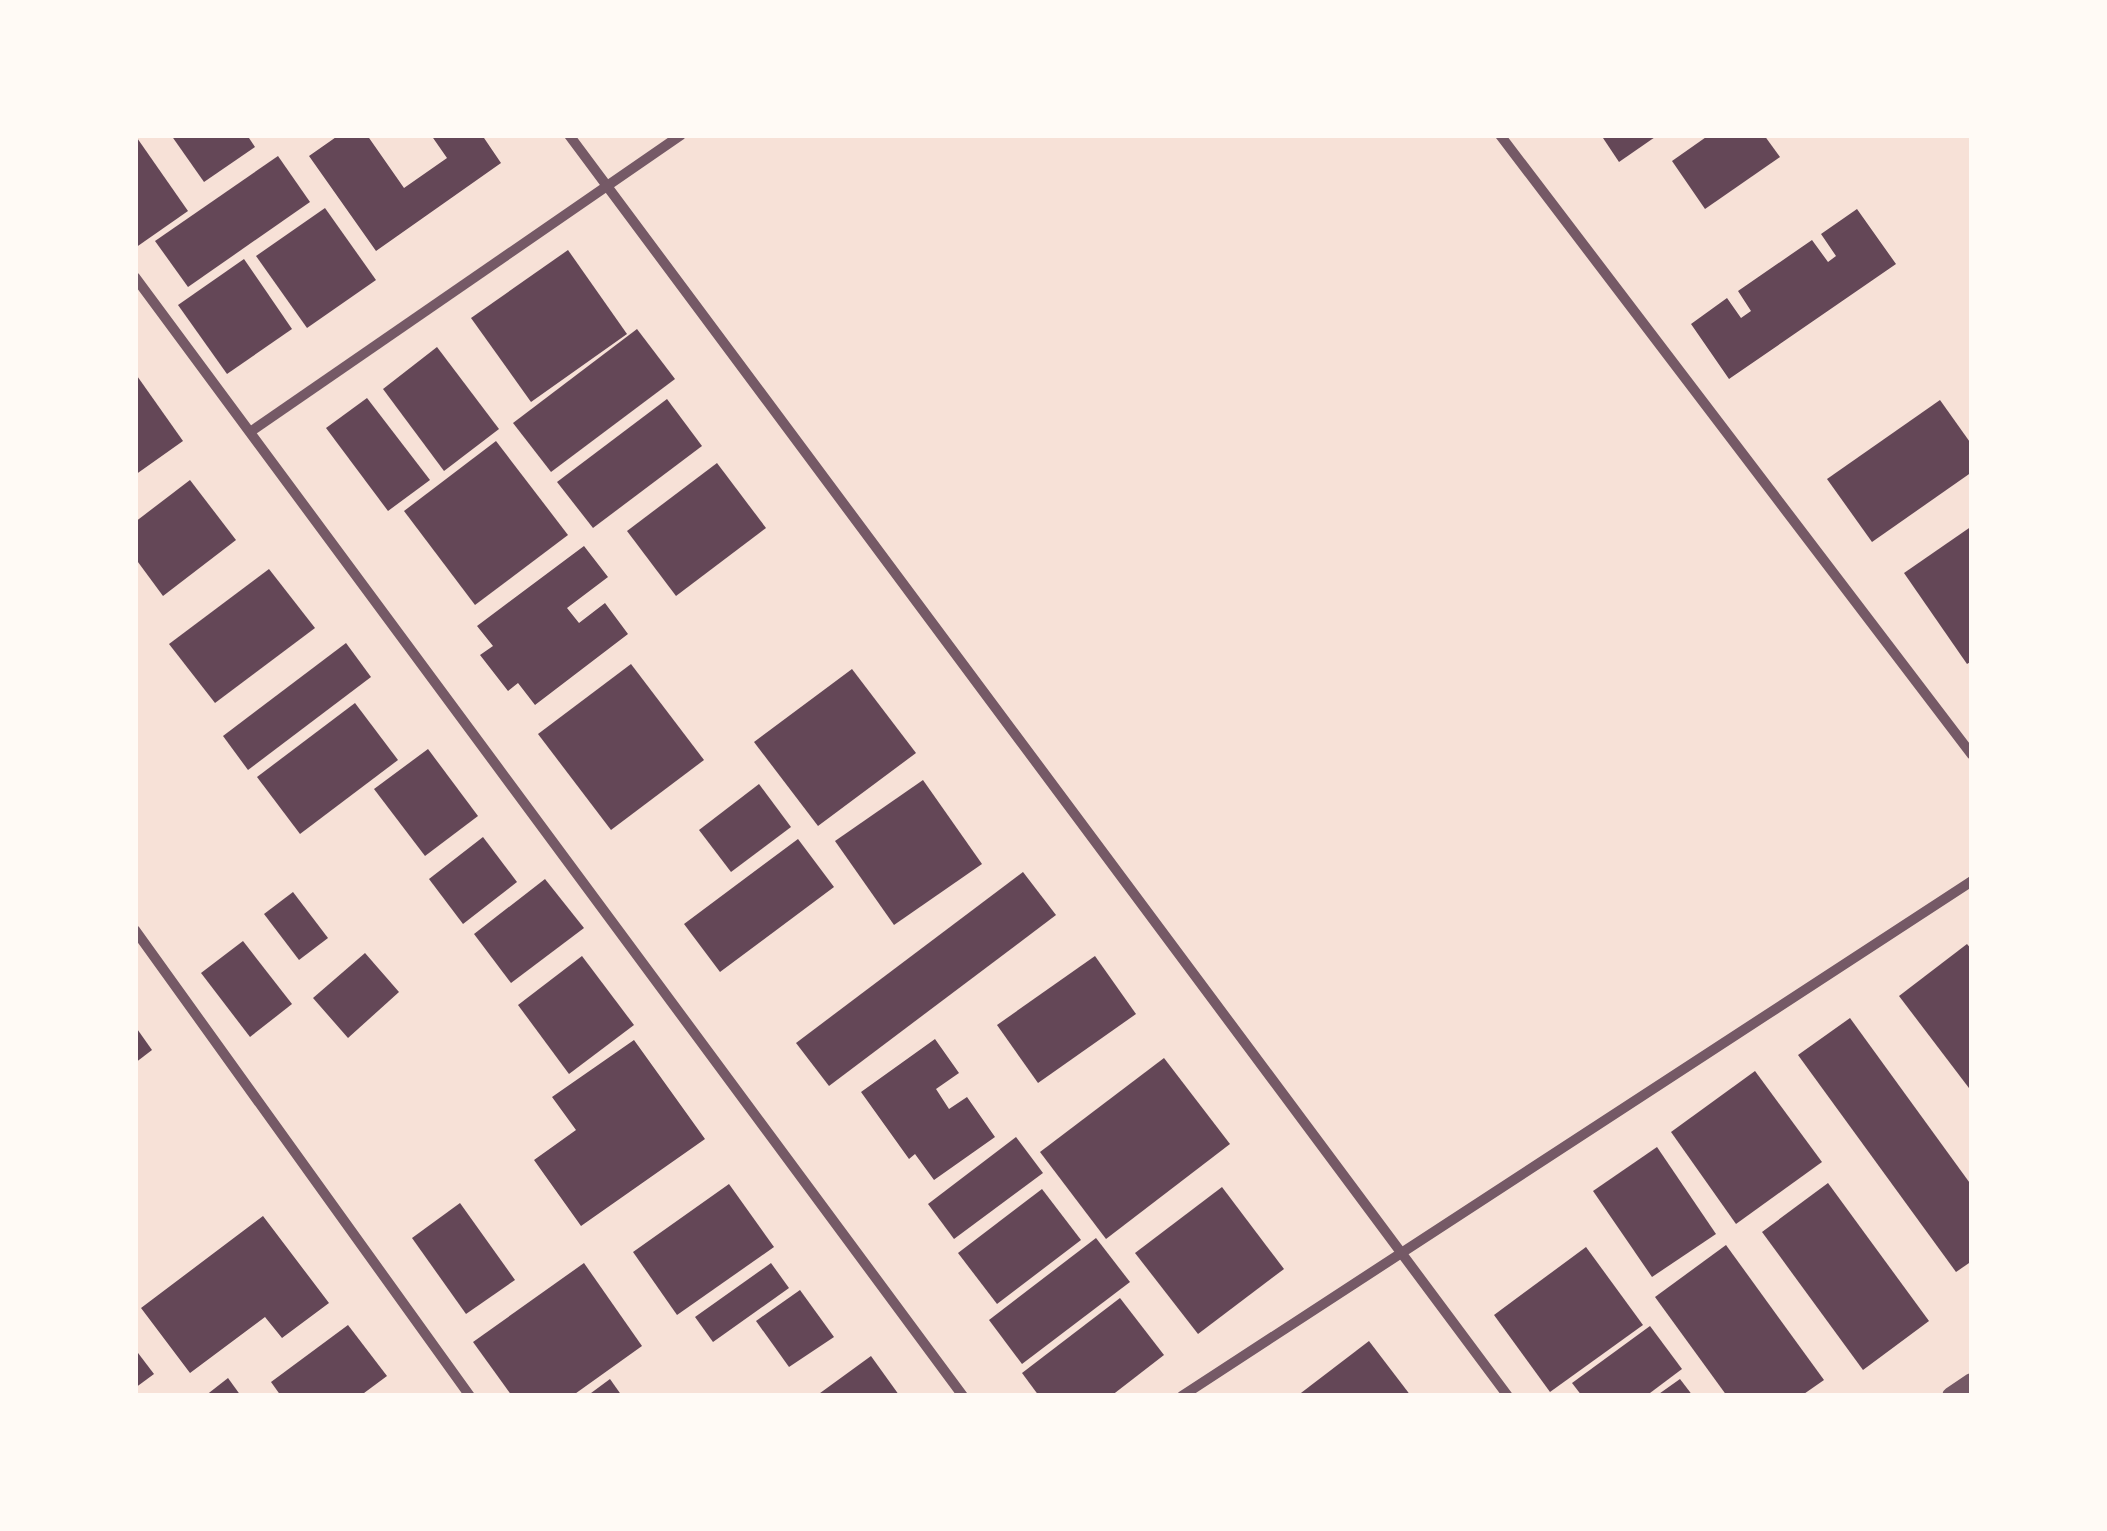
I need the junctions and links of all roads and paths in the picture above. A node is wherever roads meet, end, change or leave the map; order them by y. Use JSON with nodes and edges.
{"nodes":[{"id":1,"x":570,"y":135,"type":"edge"},
{"id":2,"x":681,"y":135,"type":"edge"},
{"id":3,"x":1500,"y":135,"type":"edge"},
{"id":4,"x":605,"y":188,"type":"junction"},
{"id":5,"x":135,"y":277,"type":"edge"},
{"id":6,"x":252,"y":430,"type":"junction"},
{"id":7,"x":1972,"y":755,"type":"edge"},
{"id":8,"x":1972,"y":882,"type":"edge"},
{"id":9,"x":135,"y":930,"type":"edge"},
{"id":10,"x":1402,"y":1248,"type":"junction"},
{"id":11,"x":1972,"y":1382,"type":"edge"},
{"id":12,"x":470,"y":1396,"type":"edge"},
{"id":13,"x":963,"y":1396,"type":"edge"},
{"id":14,"x":1182,"y":1396,"type":"edge"},
{"id":15,"x":1508,"y":1396,"type":"edge"},
{"id":16,"x":1951,"y":1396,"type":"edge"}],
"edges":[{"from":1,"to":4,"type":"street"},
{"from":2,"to":4,"type":"street"},
{"from":3,"to":7,"type":"street"},
{"from":4,"to":6,"type":"street"},
{"from":4,"to":10,"type":"street"},
{"from":5,"to":6,"type":"street"},
{"from":6,"to":13,"type":"street"},
{"from":8,"to":10,"type":"street"},
{"from":9,"to":12,"type":"street"},
{"from":10,"to":14,"type":"street"},
{"from":10,"to":15,"type":"street"},
{"from":11,"to":16,"type":"street"}]}
